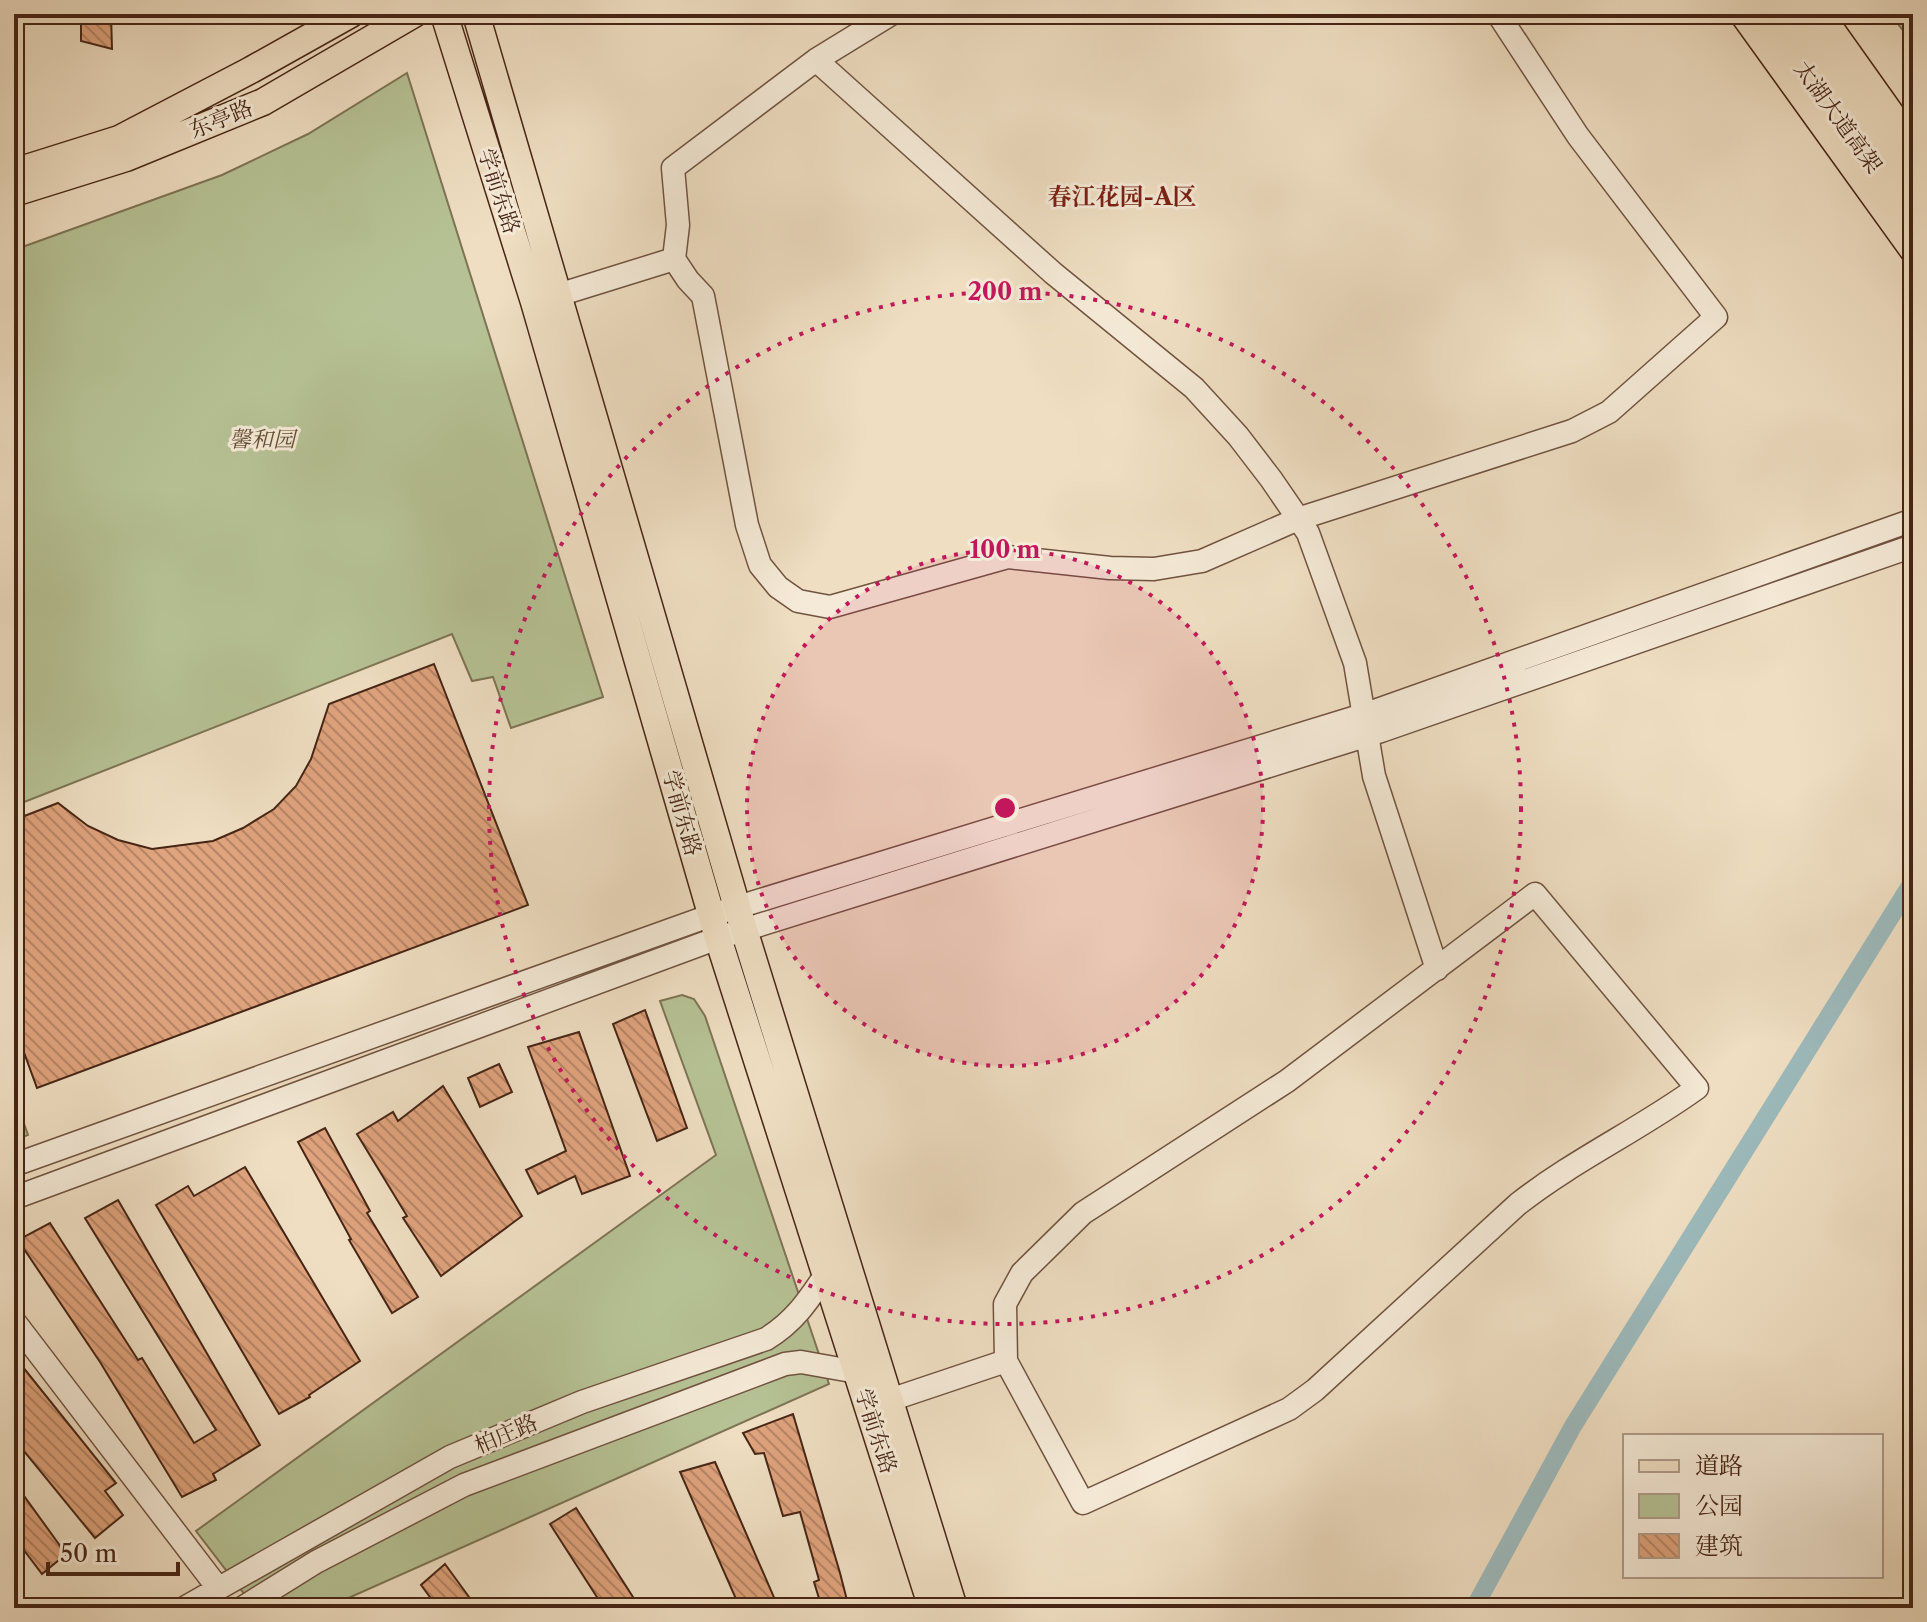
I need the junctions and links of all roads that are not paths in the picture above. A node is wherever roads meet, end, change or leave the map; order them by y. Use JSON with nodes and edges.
{"nodes":[{"id":1,"x":351,"y":14,"type":"edge"},
{"id":2,"x":414,"y":14,"type":"edge"},
{"id":3,"x":444,"y":14,"type":"edge"},
{"id":4,"x":476,"y":14,"type":"edge"},
{"id":5,"x":891,"y":14,"type":"edge"},
{"id":6,"x":1498,"y":14,"type":"edge"},
{"id":7,"x":1743,"y":14,"type":"edge"},
{"id":8,"x":1762,"y":14,"type":"edge"},
{"id":9,"x":1792,"y":14,"type":"edge"},
{"id":10,"x":1820,"y":14,"type":"edge"},
{"id":11,"x":816,"y":60,"type":"junction"},
{"id":12,"x":1913,"y":145,"type":"edge"},
{"id":13,"x":14,"y":172,"type":"edge"},
{"id":14,"x":1913,"y":183,"type":"edge"},
{"id":15,"x":14,"y":193,"type":"edge"},
{"id":16,"x":1913,"y":221,"type":"edge"},
{"id":17,"x":1913,"y":250,"type":"edge"},
{"id":18,"x":674,"y":259,"type":"junction"},
{"id":19,"x":546,"y":298,"type":"junction"},
{"id":20,"x":1298,"y":519,"type":"junction"},
{"id":21,"x":1913,"y":520,"type":"edge"},
{"id":22,"x":1913,"y":546,"type":"edge"},
{"id":23,"x":1365,"y":725,"type":"junction"},
{"id":24,"x":741,"y":918,"type":"junction"},
{"id":25,"x":715,"y":927,"type":"junction"},
{"id":26,"x":1437,"y":969,"type":"junction"},
{"id":27,"x":14,"y":1165,"type":"edge"},
{"id":28,"x":14,"y":1198,"type":"edge"},
{"id":29,"x":826,"y":1274,"type":"junction"},
{"id":30,"x":14,"y":1321,"type":"edge"},
{"id":31,"x":1006,"y":1361,"type":"junction"},
{"id":32,"x":857,"y":1372,"type":"junction"},
{"id":33,"x":880,"y":1404,"type":"junction"},
{"id":34,"x":218,"y":1588,"type":"junction"},
{"id":35,"x":184,"y":1608,"type":"edge"},
{"id":36,"x":242,"y":1608,"type":"edge"},
{"id":37,"x":932,"y":1608,"type":"edge"},
{"id":38,"x":954,"y":1608,"type":"edge"}],
"edges":[{"from":1,"to":13,"type":"main road","name":"东亭路"},
{"from":2,"to":15,"type":"main road","name":"东亭路"},
{"from":3,"to":19,"type":"main road","name":"学前东路"},
{"from":4,"to":19,"type":"main road","name":"学前东路"},
{"from":5,"to":11,"type":"street"},
{"from":6,"to":20,"type":"street"},
{"from":7,"to":17,"type":"main road"},
{"from":8,"to":16,"type":"highway","name":"太湖大道高架"},
{"from":9,"to":14,"type":"highway","name":"太湖大道高架"},
{"from":10,"to":12,"type":"main road"},
{"from":11,"to":18,"type":"street"},
{"from":11,"to":20,"type":"street"},
{"from":18,"to":19,"type":"street"},
{"from":18,"to":20,"type":"street"},
{"from":19,"to":24,"type":"main road","name":"学前东路"},
{"from":19,"to":25,"type":"main road","name":"学前东路"},
{"from":20,"to":23,"type":"street"},
{"from":21,"to":23,"type":"street"},
{"from":22,"to":23,"type":"street"},
{"from":23,"to":24,"type":"street"},
{"from":23,"to":26,"type":"street"},
{"from":24,"to":25,"type":"street"},
{"from":24,"to":33,"type":"main road","name":"学前东路"},
{"from":25,"to":27,"type":"street"},
{"from":25,"to":28,"type":"street"},
{"from":25,"to":29,"type":"main road","name":"学前东路"},
{"from":26,"to":31,"type":"street"},
{"from":26,"to":31,"type":"street"},
{"from":29,"to":32,"type":"main road","name":"学前东路"},
{"from":29,"to":34,"type":"street","name":"柏庄路"},
{"from":30,"to":34,"type":"street"},
{"from":31,"to":33,"type":"street"},
{"from":32,"to":33,"type":"main road","name":"学前东路"},
{"from":32,"to":36,"type":"street","name":"柏庄路"},
{"from":33,"to":37,"type":"main road","name":"学前东路"},
{"from":33,"to":38,"type":"main road","name":"学前东路"},
{"from":34,"to":35,"type":"street","name":"柏庄路"}]}
